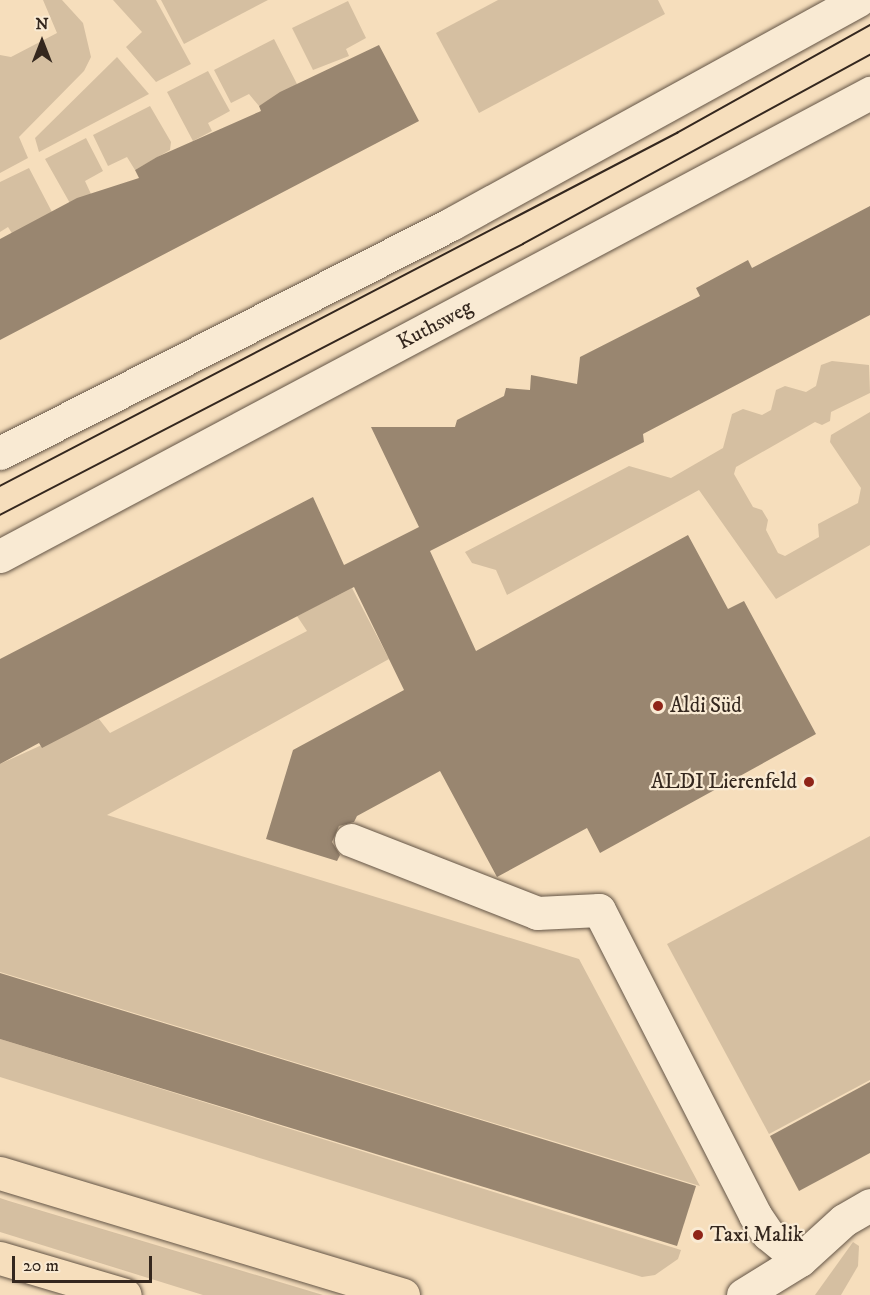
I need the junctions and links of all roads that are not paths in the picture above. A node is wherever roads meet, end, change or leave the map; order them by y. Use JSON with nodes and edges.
{"nodes":[{"id":1,"x":859,"y":0,"type":"edge"},
{"id":2,"x":870,"y":93,"type":"edge"},
{"id":3,"x":0,"y":453,"type":"edge"},
{"id":4,"x":0,"y":556,"type":"edge"},
{"id":5,"x":351,"y":840,"type":"dead end"},
{"id":6,"x":0,"y":1173,"type":"edge"},
{"id":7,"x":870,"y":1205,"type":"edge"},
{"id":8,"x":0,"y":1258,"type":"edge"},
{"id":9,"x":800,"y":1260,"type":"junction"},
{"id":10,"x":125,"y":1295,"type":"edge"},
{"id":11,"x":403,"y":1295,"type":"edge"},
{"id":12,"x":743,"y":1295,"type":"edge"},
{"id":13,"x":793,"y":1295,"type":"edge"}],
"edges":[{"from":1,"to":3,"type":"street"},
{"from":2,"to":4,"type":"street","name":"Kuthsweg"},
{"from":5,"to":9,"type":"street"},
{"from":6,"to":11,"type":"main road"},
{"from":7,"to":9,"type":"street"},
{"from":8,"to":10,"type":"main road"},
{"from":9,"to":12,"type":"street"},
{"from":9,"to":13,"type":"street"}]}
